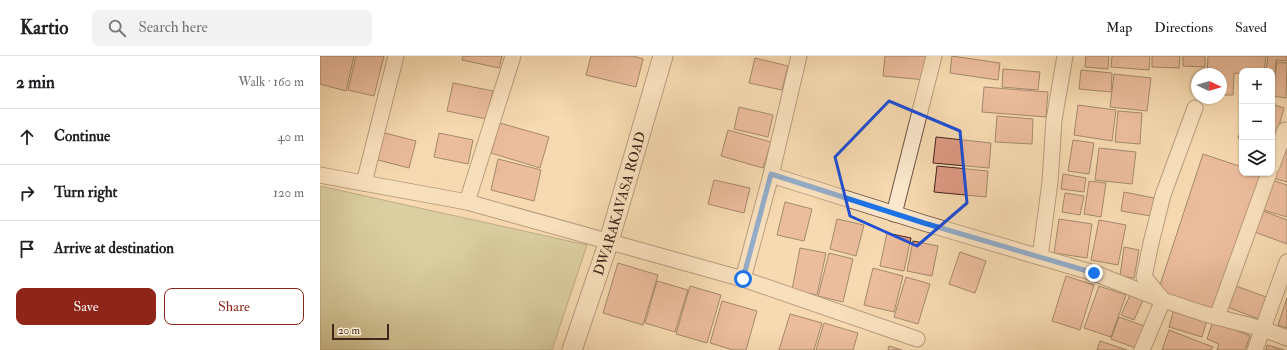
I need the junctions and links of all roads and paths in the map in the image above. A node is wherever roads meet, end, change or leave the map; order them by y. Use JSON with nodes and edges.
{"nodes":[{"id":1,"x":396,"y":56,"type":"edge"},
{"id":2,"x":514,"y":56,"type":"edge"},
{"id":3,"x":663,"y":56,"type":"edge"},
{"id":4,"x":799,"y":56,"type":"edge"},
{"id":5,"x":934,"y":56,"type":"edge"},
{"id":6,"x":1065,"y":56,"type":"edge"},
{"id":7,"x":1195,"y":108,"type":"dead end"},
{"id":8,"x":1287,"y":130,"type":"edge"},
{"id":9,"x":1275,"y":158,"type":"edge"},
{"id":10,"x":771,"y":174,"type":"junction"},
{"id":11,"x":320,"y":175,"type":"edge"},
{"id":12,"x":1269,"y":176,"type":"edge"},
{"id":13,"x":364,"y":183,"type":"junction"},
{"id":14,"x":467,"y":202,"type":"junction"},
{"id":15,"x":894,"y":214,"type":"junction"},
{"id":16,"x":609,"y":241,"type":"junction"},
{"id":17,"x":1040,"y":257,"type":"junction"},
{"id":18,"x":1287,"y":262,"type":"edge"},
{"id":19,"x":743,"y":279,"type":"junction"},
{"id":20,"x":1162,"y":300,"type":"junction"},
{"id":21,"x":1217,"y":317,"type":"junction"},
{"id":22,"x":1263,"y":329,"type":"junction"},
{"id":23,"x":917,"y":338,"type":"dead end"},
{"id":24,"x":1287,"y":338,"type":"edge"},
{"id":25,"x":572,"y":350,"type":"edge"},
{"id":26,"x":1142,"y":350,"type":"edge"},
{"id":27,"x":1255,"y":350,"type":"edge"}],
"edges":[{"from":1,"to":13,"type":"street"},
{"from":2,"to":14,"type":"street"},
{"from":3,"to":16,"type":"street","name":"DWARAKAVASA ROAD"},
{"from":4,"to":10,"type":"street"},
{"from":5,"to":15,"type":"street"},
{"from":6,"to":17,"type":"street"},
{"from":7,"to":20,"type":"street"},
{"from":8,"to":9,"type":"street"},
{"from":10,"to":15,"type":"street"},
{"from":10,"to":19,"type":"street"},
{"from":11,"to":13,"type":"street"},
{"from":12,"to":21,"type":"street"},
{"from":13,"to":14,"type":"street"},
{"from":14,"to":16,"type":"street"},
{"from":15,"to":17,"type":"street"},
{"from":16,"to":19,"type":"street"},
{"from":16,"to":25,"type":"street","name":"DWARAKAVASA ROAD"},
{"from":17,"to":20,"type":"street"},
{"from":18,"to":22,"type":"street"},
{"from":19,"to":23,"type":"street"},
{"from":20,"to":21,"type":"street"},
{"from":20,"to":26,"type":"street"},
{"from":21,"to":22,"type":"street"},
{"from":22,"to":24,"type":"street"},
{"from":22,"to":27,"type":"street"}]}
